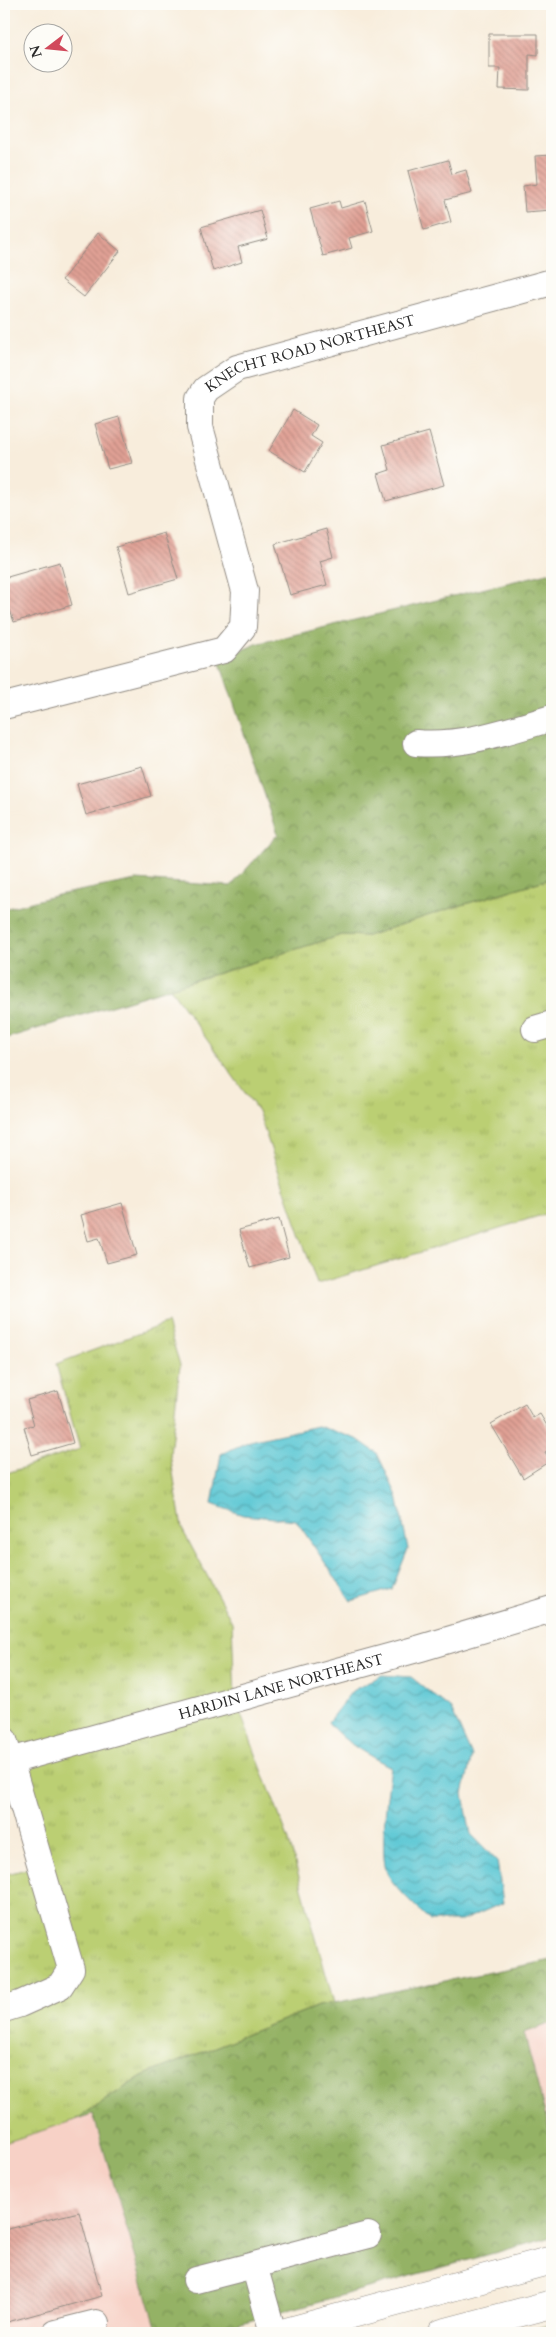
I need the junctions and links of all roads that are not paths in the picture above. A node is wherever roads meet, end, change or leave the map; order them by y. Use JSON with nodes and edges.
{"nodes":[{"id":1,"x":552,"y":282,"type":"edge"},
{"id":2,"x":4,"y":706,"type":"edge"},
{"id":3,"x":552,"y":718,"type":"edge"},
{"id":4,"x":416,"y":743,"type":"dead end"},
{"id":5,"x":552,"y":1609,"type":"edge"},
{"id":6,"x":7,"y":1751,"type":"edge"},
{"id":7,"x":4,"y":2009,"type":"edge"},
{"id":8,"x":368,"y":2235,"type":"dead end"},
{"id":9,"x":552,"y":2260,"type":"edge"},
{"id":10,"x":254,"y":2265,"type":"junction"},
{"id":11,"x":196,"y":2280,"type":"dead end"},
{"id":12,"x":552,"y":2304,"type":"edge"},
{"id":13,"x":96,"y":2323,"type":"dead end"},
{"id":14,"x":56,"y":2333,"type":"edge"},
{"id":15,"x":273,"y":2333,"type":"edge"},
{"id":16,"x":282,"y":2333,"type":"edge"},
{"id":17,"x":442,"y":2333,"type":"edge"}],
"edges":[{"from":1,"to":2,"type":"street","name":"KNECHT ROAD NORTHEAST"},
{"from":3,"to":4,"type":"street"},
{"from":5,"to":6,"type":"street","name":"HARDIN LANE NORTHEAST"},
{"from":6,"to":7,"type":"street","name":"HARDIN LANE NORTHEAST"},
{"from":8,"to":10,"type":"street"},
{"from":9,"to":16,"type":"main road"},
{"from":10,"to":11,"type":"street"},
{"from":10,"to":15,"type":"street"},
{"from":12,"to":17,"type":"main road"},
{"from":13,"to":14,"type":"street"}]}
